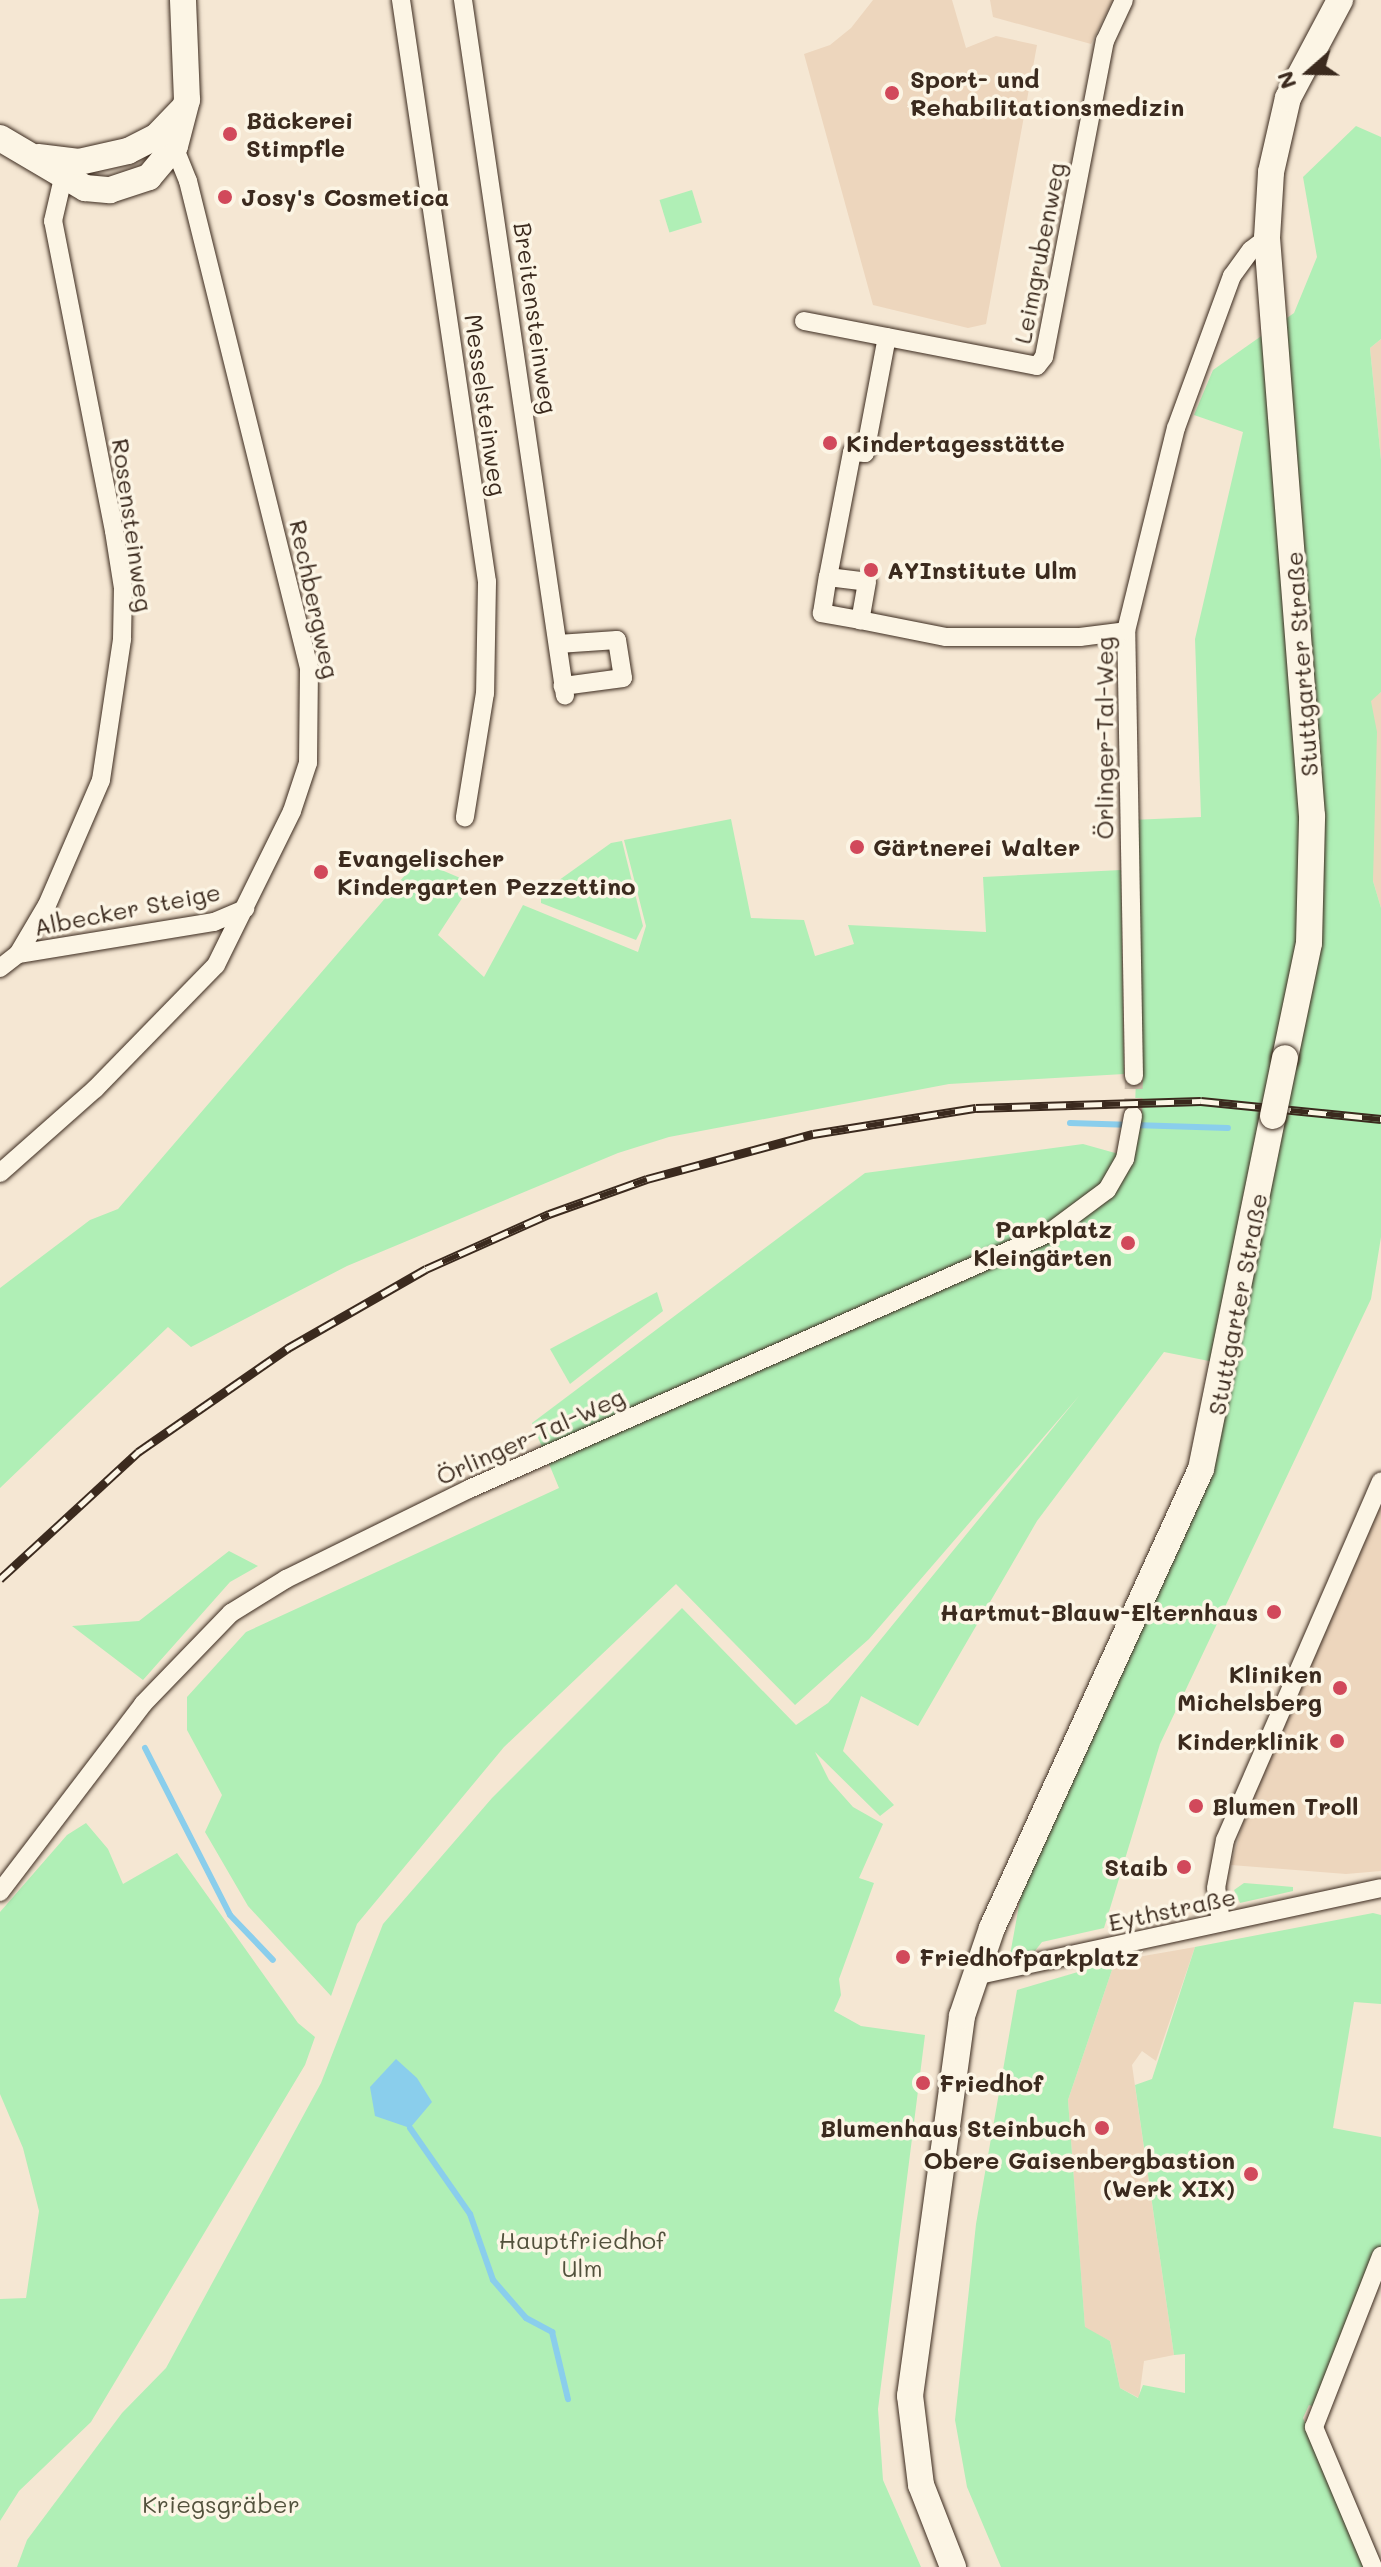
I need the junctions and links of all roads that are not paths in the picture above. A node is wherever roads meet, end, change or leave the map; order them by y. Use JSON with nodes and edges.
{"nodes":[{"id":1,"x":183,"y":0,"type":"edge"},
{"id":2,"x":401,"y":0,"type":"edge"},
{"id":3,"x":463,"y":0,"type":"edge"},
{"id":4,"x":1124,"y":0,"type":"edge"},
{"id":5,"x":1340,"y":0,"type":"edge"},
{"id":6,"x":0,"y":138,"type":"edge"},
{"id":7,"x":169,"y":139,"type":"junction"},
{"id":8,"x":64,"y":170,"type":"junction"},
{"id":9,"x":1267,"y":238,"type":"junction"},
{"id":10,"x":804,"y":321,"type":"dead end"},
{"id":11,"x":887,"y":337,"type":"junction"},
{"id":12,"x":828,"y":577,"type":"junction"},
{"id":13,"x":860,"y":620,"type":"junction"},
{"id":14,"x":1126,"y":631,"type":"junction"},
{"id":15,"x":558,"y":644,"type":"junction"},
{"id":16,"x":465,"y":817,"type":"dead end"},
{"id":17,"x":245,"y":909,"type":"junction"},
{"id":18,"x":18,"y":954,"type":"junction"},
{"id":19,"x":0,"y":968,"type":"edge"},
{"id":20,"x":1134,"y":1076,"type":"tunnel mouth"},
{"id":21,"x":1132,"y":1124,"type":"tunnel mouth"},
{"id":22,"x":0,"y":1173,"type":"edge"},
{"id":23,"x":1381,"y":1481,"type":"edge"},
{"id":24,"x":1381,"y":1888,"type":"edge"},
{"id":25,"x":0,"y":1892,"type":"edge"},
{"id":26,"x":1221,"y":1922,"type":"junction"},
{"id":27,"x":974,"y":1976,"type":"junction"},
{"id":28,"x":1381,"y":2257,"type":"edge"},
{"id":29,"x":953,"y":2567,"type":"edge"},
{"id":30,"x":1373,"y":2567,"type":"edge"}],
"edges":[{"from":1,"to":7,"type":"main road"},
{"from":2,"to":16,"type":"street","name":"Messelsteinweg"},
{"from":3,"to":15,"type":"street","name":"Breitensteinweg"},
{"from":4,"to":11,"type":"street","name":"Leimgrubenweg"},
{"from":5,"to":9,"type":"main road","name":"Stuttgarter Straße"},
{"from":6,"to":8,"type":"main road"},
{"from":7,"to":8,"type":"main road"},
{"from":7,"to":17,"type":"street","name":"Rechbergweg"},
{"from":8,"to":18,"type":"street","name":"Rosensteinweg"},
{"from":9,"to":14,"type":"street","name":"Örlinger-Tal-Weg"},
{"from":9,"to":27,"type":"main road","name":"Stuttgarter Straße","bridge":true},
{"from":10,"to":11,"type":"street","name":"Leimgrubenweg"},
{"from":11,"to":12,"type":"street"},
{"from":12,"to":13,"type":"street"},
{"from":12,"to":13,"type":"street"},
{"from":13,"to":14,"type":"street"},
{"from":14,"to":20,"type":"street","name":"Örlinger-Tal-Weg"},
{"from":15,"to":15,"type":"street","name":"Breitensteinweg"},
{"from":17,"to":18,"type":"street","name":"Albecker Steige"},
{"from":17,"to":22,"type":"street","name":"Rechbergweg"},
{"from":18,"to":19,"type":"street","name":"Rosensteinweg"},
{"from":21,"to":25,"type":"street","name":"Örlinger-Tal-Weg"},
{"from":23,"to":26,"type":"street"},
{"from":24,"to":26,"type":"street","name":"Eythstraße"},
{"from":26,"to":27,"type":"street","name":"Eythstraße"},
{"from":27,"to":29,"type":"main road","name":"Stuttgarter Straße"},
{"from":28,"to":30,"type":"street"}]}
